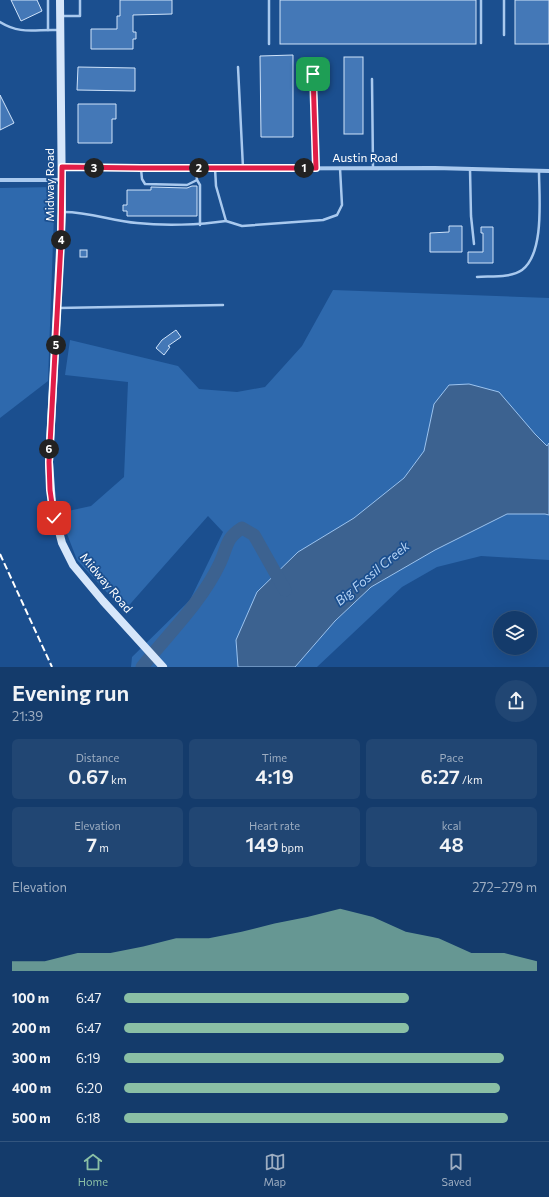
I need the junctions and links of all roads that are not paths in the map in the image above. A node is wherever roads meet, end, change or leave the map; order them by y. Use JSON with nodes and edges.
{"nodes":[{"id":1,"x":48,"y":0,"type":"edge"},
{"id":2,"x":60,"y":0,"type":"edge"},
{"id":3,"x":80,"y":0,"type":"edge"},
{"id":4,"x":269,"y":0,"type":"edge"},
{"id":5,"x":480,"y":0,"type":"edge"},
{"id":6,"x":504,"y":0,"type":"edge"},
{"id":7,"x":60,"y":16,"type":"junction"},
{"id":8,"x":0,"y":22,"type":"edge"},
{"id":9,"x":48,"y":30,"type":"junction"},
{"id":10,"x":60,"y":30,"type":"junction"},
{"id":11,"x":504,"y":35,"type":"dead end"},
{"id":12,"x":481,"y":43,"type":"dead end"},
{"id":13,"x":269,"y":44,"type":"dead end"},
{"id":14,"x":238,"y":67,"type":"dead end"},
{"id":15,"x":313,"y":74,"type":"dead end"},
{"id":16,"x":372,"y":79,"type":"dead end"},
{"id":17,"x":62,"y":167,"type":"junction"},
{"id":18,"x":141,"y":168,"type":"junction"},
{"id":19,"x":196,"y":168,"type":"junction"},
{"id":20,"x":215,"y":168,"type":"junction"},
{"id":21,"x":244,"y":168,"type":"junction"},
{"id":22,"x":316,"y":168,"type":"junction"},
{"id":23,"x":340,"y":168,"type":"junction"},
{"id":24,"x":373,"y":168,"type":"junction"},
{"id":25,"x":470,"y":169,"type":"junction"},
{"id":26,"x":539,"y":170,"type":"junction"},
{"id":27,"x":549,"y":171,"type":"edge"},
{"id":28,"x":0,"y":180,"type":"edge"},
{"id":29,"x":62,"y":180,"type":"junction"},
{"id":30,"x":196,"y":180,"type":"junction"},
{"id":31,"x":62,"y":212,"type":"junction"},
{"id":32,"x":226,"y":221,"type":"junction"},
{"id":33,"x":200,"y":225,"type":"junction"},
{"id":34,"x":474,"y":244,"type":"dead end"},
{"id":35,"x":477,"y":277,"type":"dead end"},
{"id":36,"x":223,"y":305,"type":"dead end"},
{"id":37,"x":57,"y":308,"type":"junction"},
{"id":38,"x":163,"y":666,"type":"edge"}],
"edges":[{"from":1,"to":9,"type":"lane"},
{"from":2,"to":7,"type":"main road","name":"Midway Road"},
{"from":3,"to":7,"type":"lane"},
{"from":4,"to":13,"type":"lane"},
{"from":5,"to":12,"type":"lane"},
{"from":6,"to":11,"type":"lane"},
{"from":7,"to":10,"type":"main road","name":"Midway Road"},
{"from":8,"to":9,"type":"lane"},
{"from":9,"to":10,"type":"lane"},
{"from":10,"to":17,"type":"main road","name":"Midway Road"},
{"from":14,"to":21,"type":"lane"},
{"from":15,"to":22,"type":"lane"},
{"from":16,"to":24,"type":"lane"},
{"from":17,"to":18,"type":"street","name":"Austin Road"},
{"from":17,"to":29,"type":"main road","name":"Midway Road"},
{"from":18,"to":19,"type":"street","name":"Austin Road"},
{"from":18,"to":30,"type":"lane"},
{"from":19,"to":20,"type":"street","name":"Austin Road"},
{"from":19,"to":30,"type":"lane"},
{"from":20,"to":21,"type":"street","name":"Austin Road"},
{"from":20,"to":32,"type":"lane"},
{"from":21,"to":22,"type":"street","name":"Austin Road"},
{"from":22,"to":23,"type":"street","name":"Austin Road"},
{"from":23,"to":24,"type":"street","name":"Austin Road"},
{"from":23,"to":32,"type":"lane"},
{"from":24,"to":25,"type":"street","name":"Austin Road"},
{"from":25,"to":26,"type":"street","name":"Austin Road"},
{"from":25,"to":34,"type":"lane"},
{"from":26,"to":27,"type":"street","name":"Austin Road"},
{"from":26,"to":35,"type":"lane"},
{"from":28,"to":29,"type":"street"},
{"from":29,"to":31,"type":"main road","name":"Midway Road"},
{"from":30,"to":33,"type":"lane"},
{"from":31,"to":33,"type":"lane"},
{"from":31,"to":37,"type":"main road","name":"Midway Road"},
{"from":32,"to":33,"type":"lane"},
{"from":36,"to":37,"type":"lane"},
{"from":37,"to":38,"type":"main road","name":"Midway Road"}]}
